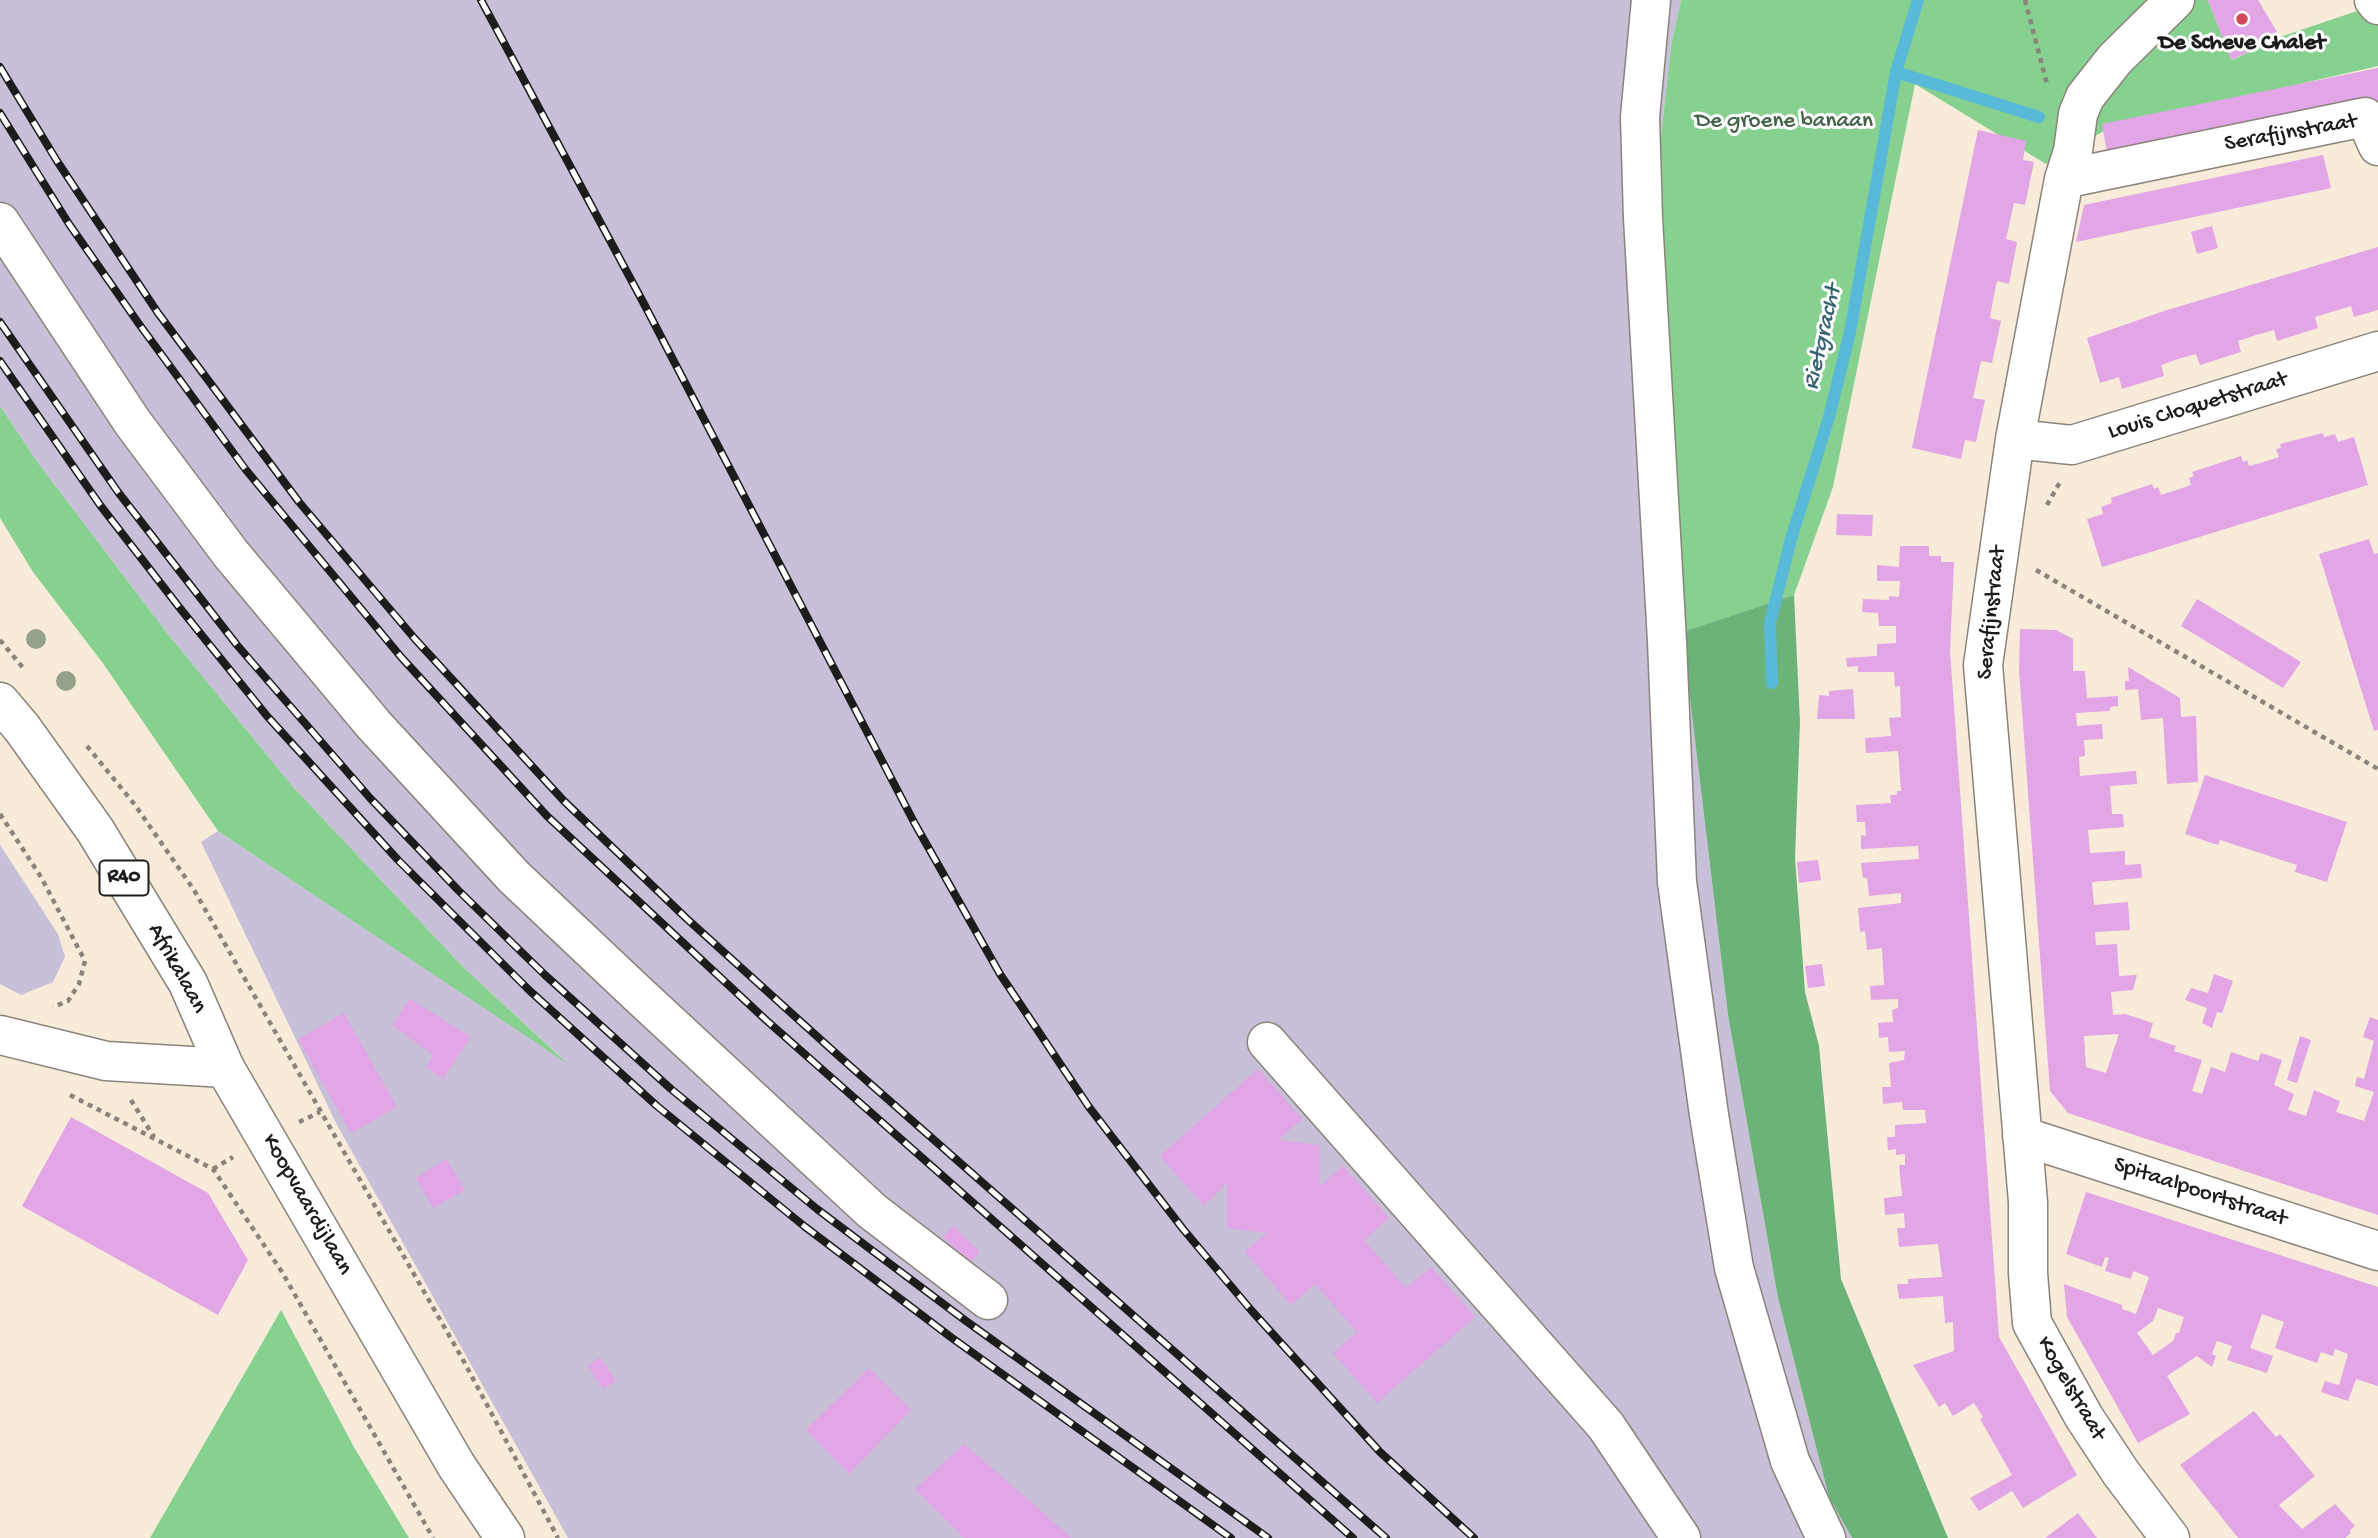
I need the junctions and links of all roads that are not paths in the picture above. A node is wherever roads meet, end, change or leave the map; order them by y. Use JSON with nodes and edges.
{"nodes":[{"id":1,"x":1651,"y":0,"type":"edge"},
{"id":2,"x":2175,"y":0,"type":"edge"},
{"id":3,"x":2374,"y":0,"type":"edge"},
{"id":4,"x":2378,"y":5,"type":"edge"},
{"id":5,"x":2378,"y":146,"type":"edge"},
{"id":6,"x":2071,"y":155,"type":"junction"},
{"id":7,"x":0,"y":222,"type":"edge"},
{"id":8,"x":2378,"y":351,"type":"edge"},
{"id":9,"x":2015,"y":439,"type":"junction"},
{"id":10,"x":0,"y":702,"type":"edge"},
{"id":11,"x":0,"y":1035,"type":"edge"},
{"id":12,"x":1267,"y":1042,"type":"dead end"},
{"id":13,"x":225,"y":1068,"type":"junction"},
{"id":14,"x":2022,"y":1136,"type":"junction"},
{"id":15,"x":2378,"y":1251,"type":"edge"},
{"id":16,"x":988,"y":1300,"type":"dead end"},
{"id":17,"x":505,"y":1538,"type":"edge"},
{"id":18,"x":1681,"y":1538,"type":"edge"},
{"id":19,"x":1826,"y":1538,"type":"edge"},
{"id":20,"x":2170,"y":1538,"type":"edge"}],
"edges":[{"from":1,"to":19,"type":"street"},
{"from":2,"to":6,"type":"street"},
{"from":3,"to":4,"type":"street"},
{"from":5,"to":6,"type":"street","name":"Serafijnstraat"},
{"from":6,"to":9,"type":"street","name":"Serafijnstraat"},
{"from":7,"to":16,"type":"street"},
{"from":8,"to":9,"type":"street","name":"Louis Cloquetstraat"},
{"from":9,"to":14,"type":"street","name":"Serafijnstraat"},
{"from":10,"to":13,"type":"street","name":"Afrikalaan","number":"R40"},
{"from":11,"to":13,"type":"street"},
{"from":12,"to":18,"type":"street"},
{"from":13,"to":17,"type":"street","name":"Koopvaardijlaan","number":"R40"},
{"from":14,"to":15,"type":"street","name":"Spitaalpoortstraat"},
{"from":14,"to":20,"type":"street","name":"Kogelstraat"}]}
